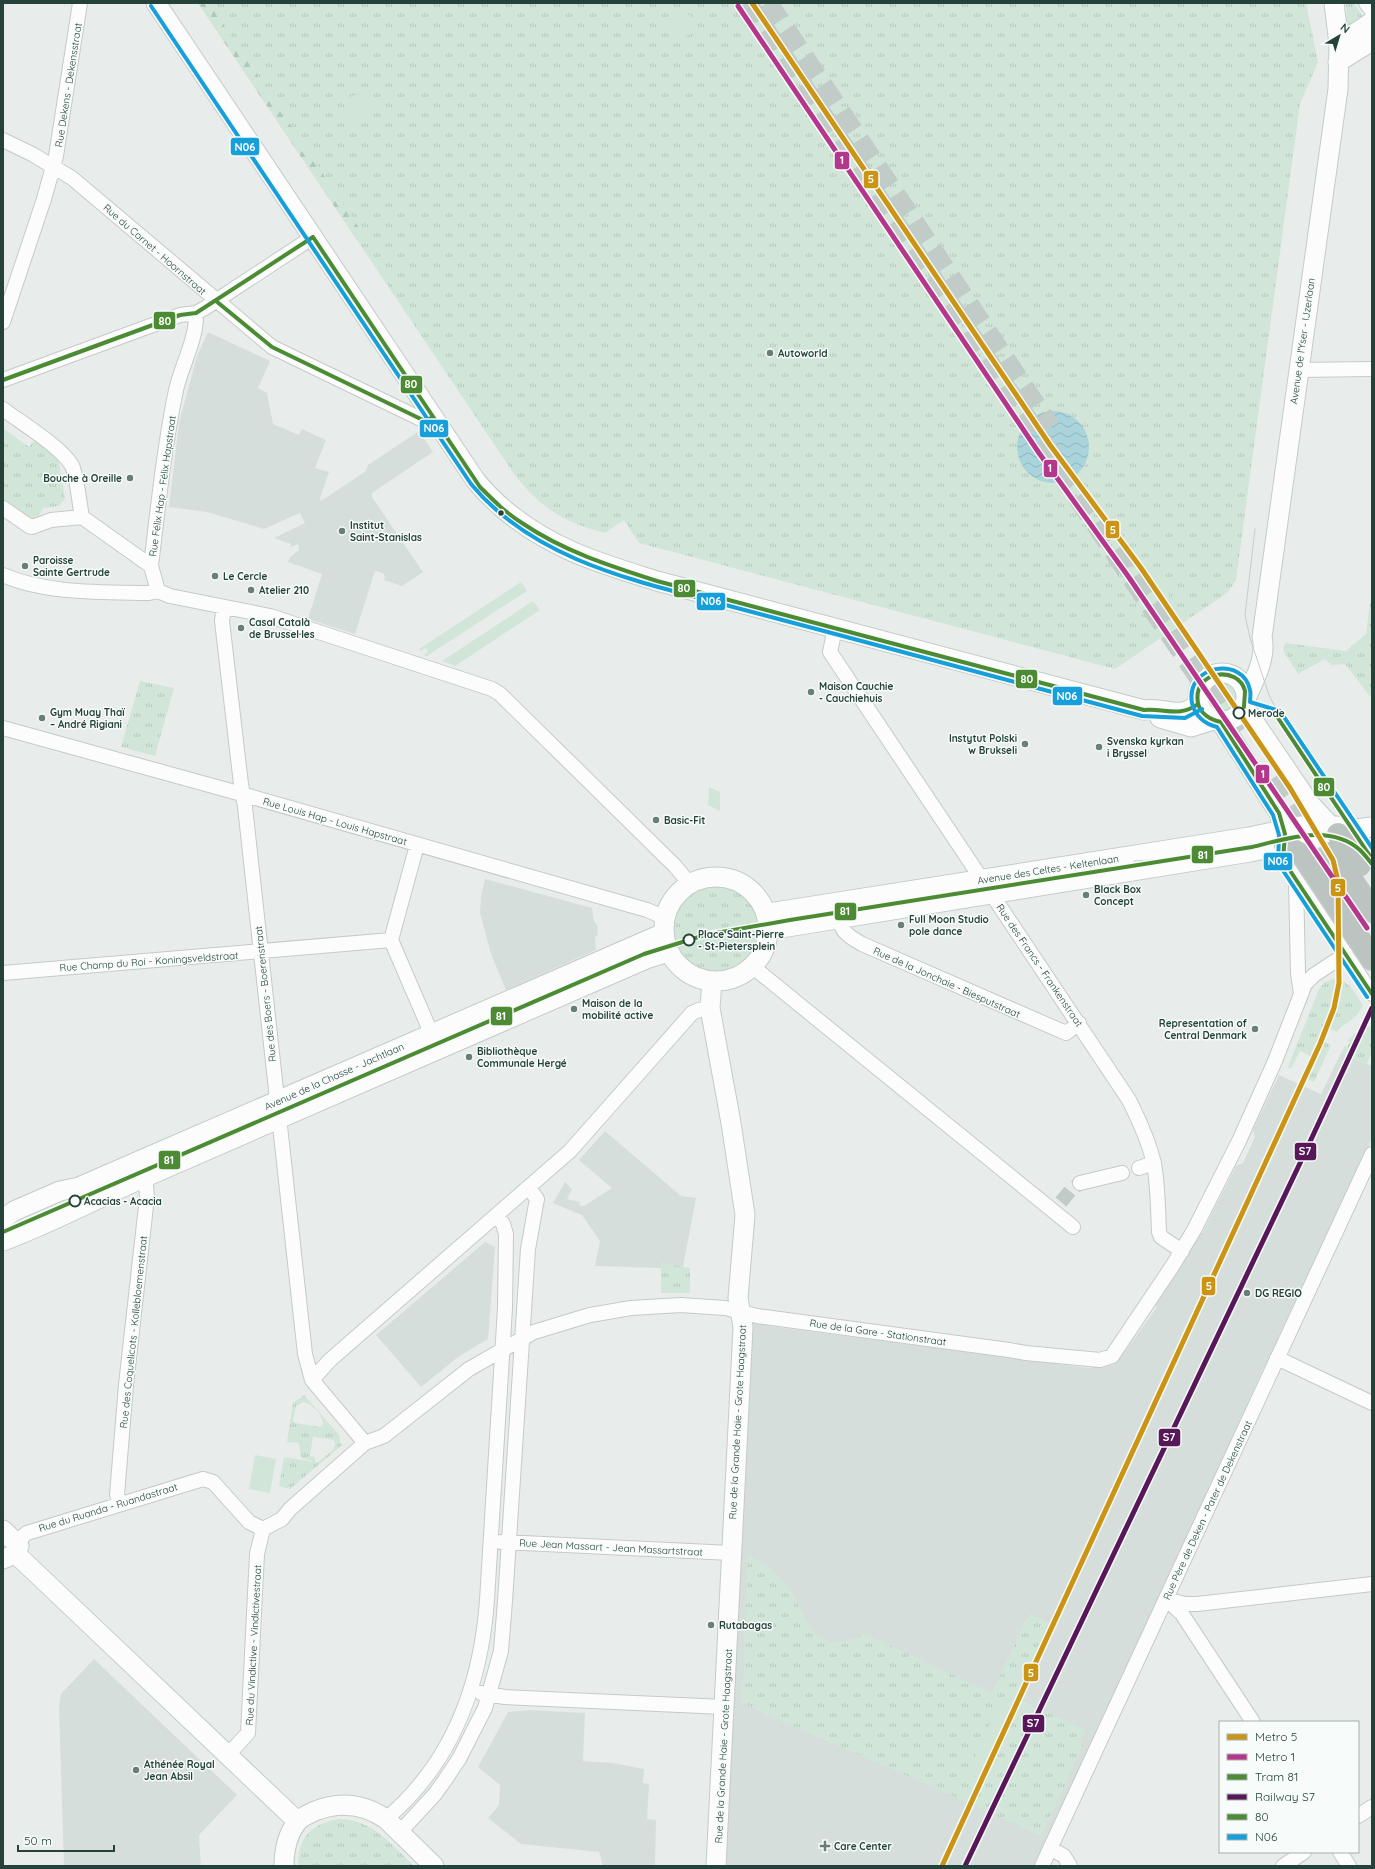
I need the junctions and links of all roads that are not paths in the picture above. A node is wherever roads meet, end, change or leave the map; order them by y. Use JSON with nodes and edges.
{"nodes":[{"id":1,"x":80,"y":3,"type":"edge"},
{"id":2,"x":156,"y":3,"type":"edge"},
{"id":3,"x":1334,"y":3,"type":"edge"},
{"id":4,"x":1366,"y":3,"type":"edge"},
{"id":5,"x":1372,"y":11,"type":"edge"},
{"id":6,"x":1372,"y":22,"type":"edge"},
{"id":7,"x":1372,"y":41,"type":"edge"},
{"id":8,"x":1339,"y":53,"type":"junction"},
{"id":9,"x":3,"y":140,"type":"edge"},
{"id":10,"x":53,"y":166,"type":"junction"},
{"id":11,"x":313,"y":236,"type":"junction"},
{"id":12,"x":216,"y":301,"type":"junction"},
{"id":13,"x":196,"y":313,"type":"junction"},
{"id":14,"x":3,"y":322,"type":"edge"},
{"id":15,"x":1372,"y":369,"type":"edge"},
{"id":16,"x":1298,"y":370,"type":"junction"},
{"id":17,"x":3,"y":380,"type":"edge"},
{"id":18,"x":3,"y":409,"type":"edge"},
{"id":19,"x":433,"y":417,"type":"junction"},
{"id":20,"x":3,"y":508,"type":"edge"},
{"id":21,"x":82,"y":517,"type":"junction"},
{"id":22,"x":151,"y":566,"type":"junction"},
{"id":23,"x":3,"y":575,"type":"edge"},
{"id":24,"x":158,"y":590,"type":"junction"},
{"id":25,"x":224,"y":607,"type":"junction"},
{"id":26,"x":835,"y":628,"type":"junction"},
{"id":27,"x":1262,"y":637,"type":"junction"},
{"id":28,"x":1236,"y":678,"type":"junction"},
{"id":29,"x":1245,"y":702,"type":"junction"},
{"id":30,"x":1198,"y":704,"type":"junction"},
{"id":31,"x":1144,"y":710,"type":"junction"},
{"id":32,"x":1217,"y":721,"type":"junction"},
{"id":33,"x":3,"y":728,"type":"edge"},
{"id":34,"x":243,"y":795,"type":"junction"},
{"id":35,"x":1343,"y":837,"type":"edge"},
{"id":36,"x":417,"y":845,"type":"junction"},
{"id":37,"x":1284,"y":845,"type":"junction"},
{"id":38,"x":1296,"y":881,"type":"junction"},
{"id":39,"x":690,"y":884,"type":"junction"},
{"id":40,"x":1372,"y":884,"type":"edge"},
{"id":41,"x":987,"y":887,"type":"junction"},
{"id":42,"x":837,"y":911,"type":"junction"},
{"id":43,"x":1372,"y":911,"type":"edge"},
{"id":44,"x":768,"y":922,"type":"junction"},
{"id":45,"x":665,"y":925,"type":"junction"},
{"id":46,"x":1372,"y":935,"type":"edge"},
{"id":47,"x":391,"y":940,"type":"junction"},
{"id":48,"x":261,"y":952,"type":"junction"},
{"id":49,"x":669,"y":952,"type":"junction"},
{"id":50,"x":1346,"y":954,"type":"junction"},
{"id":51,"x":1372,"y":959,"type":"edge"},
{"id":52,"x":753,"y":967,"type":"junction"},
{"id":53,"x":3,"y":973,"type":"edge"},
{"id":54,"x":712,"y":981,"type":"junction"},
{"id":55,"x":1301,"y":994,"type":"junction"},
{"id":56,"x":1372,"y":994,"type":"edge"},
{"id":57,"x":710,"y":1008,"type":"junction"},
{"id":58,"x":1079,"y":1024,"type":"junction"},
{"id":59,"x":435,"y":1042,"type":"junction"},
{"id":60,"x":278,"y":1110,"type":"junction"},
{"id":61,"x":1372,"y":1154,"type":"edge"},
{"id":62,"x":1154,"y":1163,"type":"junction"},
{"id":63,"x":1139,"y":1168,"type":"dead end"},
{"id":64,"x":139,"y":1170,"type":"junction"},
{"id":65,"x":1122,"y":1173,"type":"dead end"},
{"id":66,"x":1080,"y":1183,"type":"tunnel mouth"},
{"id":67,"x":529,"y":1188,"type":"junction"},
{"id":68,"x":497,"y":1216,"type":"junction"},
{"id":69,"x":3,"y":1219,"type":"edge"},
{"id":70,"x":1073,"y":1227,"type":"dead end"},
{"id":71,"x":3,"y":1241,"type":"edge"},
{"id":72,"x":1182,"y":1251,"type":"junction"},
{"id":73,"x":740,"y":1312,"type":"junction"},
{"id":74,"x":522,"y":1339,"type":"junction"},
{"id":75,"x":501,"y":1350,"type":"junction"},
{"id":76,"x":1277,"y":1358,"type":"junction"},
{"id":77,"x":312,"y":1380,"type":"junction"},
{"id":78,"x":1372,"y":1403,"type":"edge"},
{"id":79,"x":365,"y":1443,"type":"junction"},
{"id":80,"x":120,"y":1504,"type":"junction"},
{"id":81,"x":263,"y":1529,"type":"junction"},
{"id":82,"x":490,"y":1541,"type":"junction"},
{"id":83,"x":508,"y":1542,"type":"junction"},
{"id":84,"x":9,"y":1546,"type":"edge"},
{"id":85,"x":731,"y":1553,"type":"junction"},
{"id":86,"x":1372,"y":1584,"type":"edge"},
{"id":87,"x":1166,"y":1599,"type":"junction"},
{"id":88,"x":471,"y":1690,"type":"junction"},
{"id":89,"x":489,"y":1695,"type":"junction"},
{"id":90,"x":724,"y":1707,"type":"junction"},
{"id":91,"x":1252,"y":1721,"type":"edge"},
{"id":92,"x":229,"y":1754,"type":"junction"},
{"id":93,"x":1372,"y":1807,"type":"edge"},
{"id":94,"x":1359,"y":1815,"type":"edge"},
{"id":95,"x":386,"y":1819,"type":"junction"},
{"id":96,"x":298,"y":1821,"type":"junction"},
{"id":97,"x":400,"y":1832,"type":"junction"},
{"id":98,"x":1050,"y":1848,"type":"junction"},
{"id":99,"x":1302,"y":1853,"type":"edge"},
{"id":100,"x":1341,"y":1853,"type":"edge"},
{"id":101,"x":284,"y":1866,"type":"edge"},
{"id":102,"x":434,"y":1866,"type":"edge"},
{"id":103,"x":716,"y":1866,"type":"edge"},
{"id":104,"x":1042,"y":1866,"type":"edge"},
{"id":105,"x":1070,"y":1866,"type":"edge"},
{"id":106,"x":1283,"y":1866,"type":"edge"},
{"id":107,"x":1349,"y":1866,"type":"edge"}],
"edges":[{"from":1,"to":10,"type":"street","name":"Rue Dekens - Dekensstraat"},
{"from":2,"to":11,"type":"street"},
{"from":3,"to":8,"type":"street","name":"Avenue de l'Yser - IJzerlaan"},
{"from":4,"to":5,"type":"street"},
{"from":6,"to":8,"type":"street"},
{"from":7,"to":8,"type":"street"},
{"from":8,"to":16,"type":"street","name":"Avenue de l'Yser - IJzerlaan"},
{"from":9,"to":10,"type":"street","name":"Rue du Cornet - Hoornstraat"},
{"from":10,"to":12,"type":"street","name":"Rue du Cornet - Hoornstraat"},
{"from":10,"to":14,"type":"street","name":"Rue Dekens - Dekensstraat"},
{"from":11,"to":12,"type":"street"},
{"from":11,"to":19,"type":"street"},
{"from":12,"to":13,"type":"street"},
{"from":12,"to":19,"type":"street","name":"Rue du Cornet - Hoornstraat"},
{"from":13,"to":17,"type":"street"},
{"from":13,"to":22,"type":"street","name":"Rue Félix Hap - Félix Hapstraat"},
{"from":15,"to":16,"type":"street"},
{"from":16,"to":27,"type":"street","name":"Avenue de l'Yser - IJzerlaan"},
{"from":18,"to":21,"type":"street"},
{"from":19,"to":26,"type":"street"},
{"from":20,"to":21,"type":"street"},
{"from":21,"to":22,"type":"street"},
{"from":22,"to":24,"type":"street"},
{"from":23,"to":24,"type":"street"},
{"from":24,"to":25,"type":"street"},
{"from":25,"to":34,"type":"street","name":"Rue des Boers - Boerenstraat"},
{"from":25,"to":39,"type":"street"},
{"from":26,"to":31,"type":"street"},
{"from":26,"to":41,"type":"street","name":"Rue des Francs - Frankenstraat"},
{"from":27,"to":28,"type":"street","name":"Avenue de l'Yser - IJzerlaan"},
{"from":27,"to":29,"type":"street","name":"Avenue de l'Yser - IJzerlaan"},
{"from":28,"to":29,"type":"street"},
{"from":28,"to":30,"type":"street"},
{"from":29,"to":32,"type":"street"},
{"from":29,"to":35,"type":"street"},
{"from":30,"to":31,"type":"street"},
{"from":30,"to":32,"type":"street"},
{"from":31,"to":32,"type":"street"},
{"from":32,"to":37,"type":"street"},
{"from":33,"to":34,"type":"street","name":"Rue Louis Hap - Louis Hapstraat"},
{"from":34,"to":36,"type":"street","name":"Rue Louis Hap - Louis Hapstraat"},
{"from":34,"to":48,"type":"street","name":"Rue des Boers - Boerenstraat"},
{"from":35,"to":37,"type":"street","name":"Avenue des Celtes - Keltenlaan"},
{"from":35,"to":40,"type":"highway"},
{"from":35,"to":43,"type":"highway"},
{"from":35,"to":46,"type":"highway"},
{"from":36,"to":45,"type":"street","name":"Rue Louis Hap - Louis Hapstraat"},
{"from":36,"to":47,"type":"street"},
{"from":37,"to":38,"type":"street"},
{"from":37,"to":41,"type":"street","name":"Avenue des Celtes - Keltenlaan"},
{"from":37,"to":51,"type":"highway"},
{"from":38,"to":50,"type":"street"},
{"from":38,"to":55,"type":"street"},
{"from":39,"to":44,"type":"street"},
{"from":39,"to":45,"type":"street"},
{"from":41,"to":42,"type":"street","name":"Avenue des Celtes - Keltenlaan"},
{"from":41,"to":58,"type":"street","name":"Rue des Francs - Frankenstraat"},
{"from":42,"to":44,"type":"street","name":"Avenue des Celtes - Keltenlaan"},
{"from":42,"to":58,"type":"street","name":"Rue de la Jonchaie - Biesputstraat"},
{"from":44,"to":52,"type":"street"},
{"from":45,"to":49,"type":"street"},
{"from":45,"to":59,"type":"street","name":"Avenue de la Chasse - Jachtlaan"},
{"from":47,"to":48,"type":"street","name":"Rue Champ du Roi - Koningsveldstraat"},
{"from":47,"to":59,"type":"street"},
{"from":48,"to":53,"type":"street","name":"Rue Champ du Roi - Koningsveldstraat"},
{"from":48,"to":60,"type":"street","name":"Rue des Boers - Boerenstraat"},
{"from":49,"to":54,"type":"street"},
{"from":49,"to":59,"type":"street","name":"Avenue de la Chasse - Jachtlaan"},
{"from":50,"to":55,"type":"street","name":"Rue de la Gare - Stationstraat"},
{"from":50,"to":56,"type":"street"},
{"from":52,"to":54,"type":"street"},
{"from":52,"to":70,"type":"street"},
{"from":54,"to":57,"type":"street","name":"Rue de la Grande Haie - Grote Haagstraat"},
{"from":55,"to":72,"type":"street","name":"Rue de la Gare - Stationstraat"},
{"from":57,"to":67,"type":"street"},
{"from":57,"to":73,"type":"street","name":"Rue de la Grande Haie - Grote Haagstraat"},
{"from":58,"to":62,"type":"street","name":"Rue des Francs - Frankenstraat"},
{"from":59,"to":60,"type":"street","name":"Avenue de la Chasse - Jachtlaan"},
{"from":60,"to":64,"type":"street","name":"Avenue de la Chasse - Jachtlaan"},
{"from":60,"to":77,"type":"street","name":"Rue des Boers - Boerenstraat"},
{"from":61,"to":76,"type":"street","name":"Rue Père de Deken - Pater de Dekenstraat"},
{"from":62,"to":63,"type":"street"},
{"from":62,"to":72,"type":"street","name":"Rue des Francs - Frankenstraat"},
{"from":64,"to":69,"type":"street","name":"Avenue de la Chasse - Jachtlaan"},
{"from":64,"to":71,"type":"street","name":"Avenue de la Chasse - Jachtlaan"},
{"from":64,"to":80,"type":"street","name":"Rue des Coquelicots - Kollebloemenstraat"},
{"from":65,"to":66,"type":"street"},
{"from":67,"to":68,"type":"street"},
{"from":67,"to":74,"type":"street"},
{"from":68,"to":75,"type":"street"},
{"from":68,"to":77,"type":"street"},
{"from":72,"to":73,"type":"street","name":"Rue de la Gare - Stationstraat"},
{"from":73,"to":74,"type":"street","name":"Rue de la Gare - Stationstraat"},
{"from":73,"to":85,"type":"street","name":"Rue de la Grande Haie - Grote Haagstraat"},
{"from":74,"to":75,"type":"street","name":"Rue de la Gare - Stationstraat"},
{"from":74,"to":83,"type":"street"},
{"from":75,"to":79,"type":"street","name":"Rue de la Gare - Stationstraat"},
{"from":75,"to":82,"type":"street"},
{"from":76,"to":78,"type":"street"},
{"from":76,"to":87,"type":"street","name":"Rue Père de Deken - Pater de Dekenstraat"},
{"from":77,"to":79,"type":"street"},
{"from":79,"to":81,"type":"street"},
{"from":80,"to":81,"type":"street","name":"Rue du Ruanda - Ruandastraat"},
{"from":80,"to":84,"type":"street","name":"Rue du Ruanda - Ruandastraat"},
{"from":81,"to":92,"type":"street","name":"Rue du Vindictive - Vindictivestraat"},
{"from":82,"to":83,"type":"street","name":"Rue Jean Massart - Jean Massartstraat"},
{"from":82,"to":88,"type":"street"},
{"from":83,"to":85,"type":"street","name":"Rue Jean Massart - Jean Massartstraat"},
{"from":83,"to":89,"type":"street"},
{"from":84,"to":92,"type":"street"},
{"from":85,"to":90,"type":"street","name":"Rue de la Grande Haie - Grote Haagstraat"},
{"from":86,"to":87,"type":"street"},
{"from":87,"to":91,"type":"street"},
{"from":87,"to":98,"type":"street","name":"Rue Père de Deken - Pater de Dekenstraat"},
{"from":88,"to":89,"type":"street"},
{"from":88,"to":95,"type":"street"},
{"from":89,"to":90,"type":"street"},
{"from":89,"to":97,"type":"street"},
{"from":90,"to":103,"type":"street","name":"Rue de la Grande Haie - Grote Haagstraat"},
{"from":92,"to":96,"type":"street"},
{"from":93,"to":94,"type":"street"},
{"from":95,"to":96,"type":"street"},
{"from":95,"to":97,"type":"street"},
{"from":96,"to":101,"type":"street"},
{"from":97,"to":102,"type":"street"},
{"from":98,"to":104,"type":"street","name":"Rue Père de Deken - Pater de Dekenstraat"},
{"from":98,"to":105,"type":"street"},
{"from":99,"to":106,"type":"street"},
{"from":100,"to":107,"type":"street"}]}
